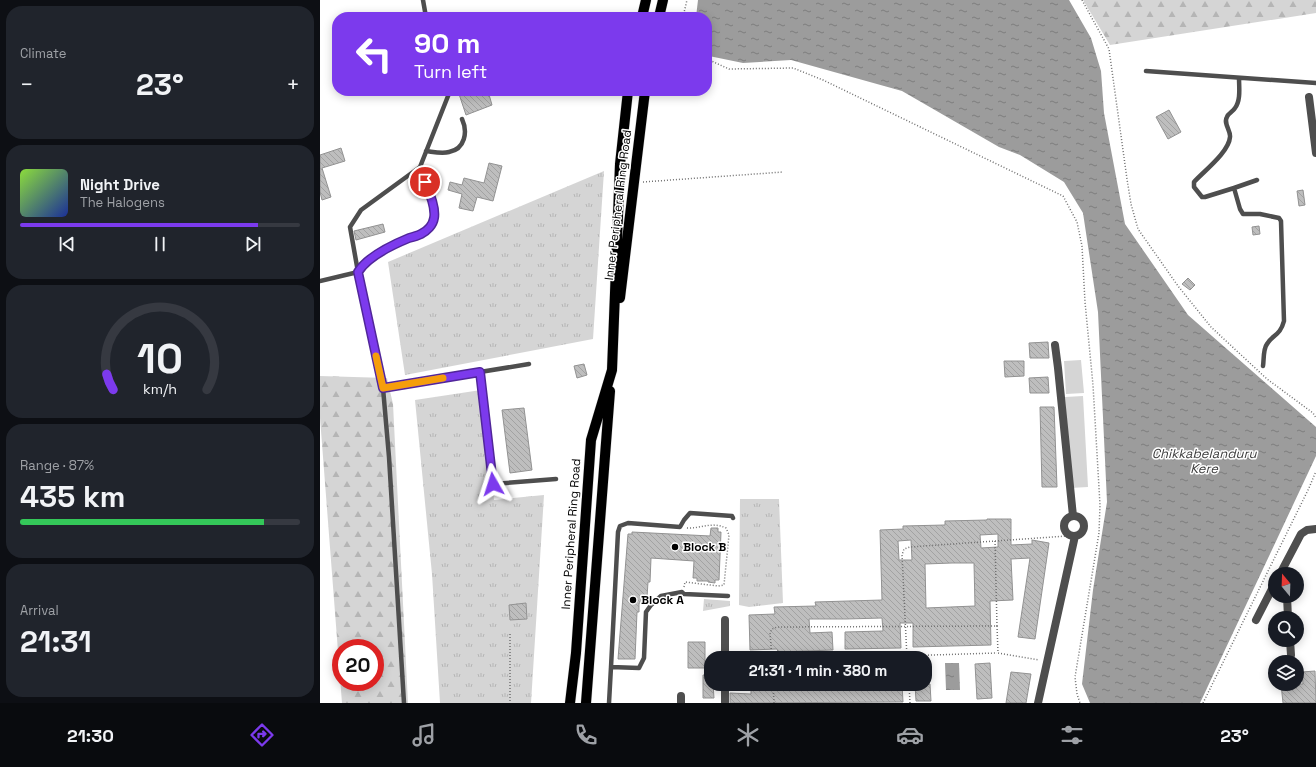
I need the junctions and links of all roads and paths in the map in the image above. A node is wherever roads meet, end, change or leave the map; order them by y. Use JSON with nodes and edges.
{"nodes":[{"id":1,"x":423,"y":0,"type":"edge"},
{"id":2,"x":646,"y":0,"type":"edge"},
{"id":3,"x":662,"y":0,"type":"edge"},
{"id":4,"x":687,"y":0,"type":"edge"},
{"id":5,"x":1082,"y":0,"type":"edge"},
{"id":6,"x":425,"y":12,"type":"edge"},
{"id":7,"x":643,"y":12,"type":"edge"},
{"id":8,"x":660,"y":12,"type":"edge"},
{"id":9,"x":684,"y":12,"type":"edge"},
{"id":10,"x":712,"y":61,"type":"edge"},
{"id":11,"x":1146,"y":71,"type":"dead end"},
{"id":12,"x":1239,"y":78,"type":"junction"},
{"id":13,"x":1316,"y":83,"type":"edge"},
{"id":14,"x":448,"y":96,"type":"edge"},
{"id":15,"x":627,"y":96,"type":"edge"},
{"id":16,"x":644,"y":96,"type":"edge"},
{"id":17,"x":1309,"y":97,"type":"dead end"},
{"id":18,"x":462,"y":119,"type":"dead end"},
{"id":19,"x":1315,"y":140,"type":"edge"},
{"id":20,"x":426,"y":150,"type":"junction"},
{"id":21,"x":1316,"y":153,"type":"edge"},
{"id":22,"x":420,"y":167,"type":"junction"},
{"id":23,"x":783,"y":172,"type":"dead end"},
{"id":24,"x":1257,"y":180,"type":"dead end"},
{"id":25,"x":634,"y":183,"type":"junction"},
{"id":26,"x":1234,"y":188,"type":"junction"},
{"id":27,"x":358,"y":272,"type":"junction"},
{"id":28,"x":320,"y":281,"type":"edge"},
{"id":29,"x":1055,"y":345,"type":"dead end"},
{"id":30,"x":529,"y":364,"type":"dead end"},
{"id":31,"x":1263,"y":366,"type":"dead end"},
{"id":32,"x":612,"y":370,"type":"junction"},
{"id":33,"x":480,"y":372,"type":"junction"},
{"id":34,"x":383,"y":388,"type":"junction"},
{"id":35,"x":1316,"y":418,"type":"edge"},
{"id":36,"x":1316,"y":471,"type":"edge"},
{"id":37,"x":556,"y":479,"type":"dead end"},
{"id":38,"x":1073,"y":516,"type":"junction"},
{"id":39,"x":733,"y":518,"type":"dead end"},
{"id":40,"x":680,"y":527,"type":"junction"},
{"id":41,"x":1316,"y":529,"type":"edge"},
{"id":42,"x":1072,"y":536,"type":"junction"},
{"id":43,"x":996,"y":541,"type":"junction"},
{"id":44,"x":1286,"y":567,"type":"edge"},
{"id":45,"x":682,"y":592,"type":"junction"},
{"id":46,"x":728,"y":596,"type":"dead end"},
{"id":47,"x":1268,"y":597,"type":"edge"},
{"id":48,"x":725,"y":620,"type":"dead end"},
{"id":49,"x":1256,"y":620,"type":"dead end"},
{"id":50,"x":905,"y":626,"type":"junction"},
{"id":51,"x":997,"y":626,"type":"junction"},
{"id":52,"x":510,"y":634,"type":"dead end"},
{"id":53,"x":1290,"y":647,"type":"edge"},
{"id":54,"x":725,"y":651,"type":"edge"},
{"id":55,"x":771,"y":651,"type":"edge"},
{"id":56,"x":907,"y":651,"type":"edge"},
{"id":57,"x":998,"y":654,"type":"junction"},
{"id":58,"x":1291,"y":655,"type":"dead end"},
{"id":59,"x":932,"y":657,"type":"edge"},
{"id":60,"x":1047,"y":662,"type":"junction"},
{"id":61,"x":611,"y":667,"type":"junction"},
{"id":62,"x":725,"y":691,"type":"edge"},
{"id":63,"x":773,"y":691,"type":"edge"},
{"id":64,"x":909,"y":691,"type":"edge"},
{"id":65,"x":404,"y":703,"type":"edge"},
{"id":66,"x":510,"y":703,"type":"edge"},
{"id":67,"x":570,"y":703,"type":"edge"},
{"id":68,"x":586,"y":703,"type":"edge"},
{"id":69,"x":609,"y":703,"type":"edge"},
{"id":70,"x":725,"y":703,"type":"edge"},
{"id":71,"x":774,"y":703,"type":"edge"},
{"id":72,"x":910,"y":703,"type":"edge"},
{"id":73,"x":1038,"y":703,"type":"edge"},
{"id":74,"x":1080,"y":703,"type":"edge"},
{"id":75,"x":1203,"y":703,"type":"edge"}],
"edges":[{"from":1,"to":6,"type":"lane"},
{"from":2,"to":7,"type":"main road"},
{"from":3,"to":8,"type":"main road"},
{"from":4,"to":9,"type":"path"},
{"from":5,"to":35,"type":"path"},
{"from":10,"to":74,"type":"path"},
{"from":11,"to":12,"type":"lane"},
{"from":12,"to":13,"type":"lane"},
{"from":12,"to":26,"type":"lane"},
{"from":14,"to":20,"type":"lane"},
{"from":15,"to":32,"type":"main road","name":"Inner Peripheral Ring Road"},
{"from":16,"to":25,"type":"main road","name":"Inner Peripheral Ring Road"},
{"from":17,"to":19,"type":"street"},
{"from":18,"to":20,"type":"lane"},
{"from":19,"to":21,"type":"street"},
{"from":20,"to":22,"type":"lane"},
{"from":22,"to":27,"type":"lane"},
{"from":22,"to":27,"type":"lane"},
{"from":23,"to":25,"type":"path"},
{"from":24,"to":26,"type":"lane"},
{"from":25,"to":32,"type":"main road","name":"Inner Peripheral Ring Road"},
{"from":26,"to":31,"type":"lane"},
{"from":27,"to":28,"type":"lane"},
{"from":27,"to":34,"type":"lane"},
{"from":29,"to":38,"type":"street"},
{"from":30,"to":33,"type":"lane"},
{"from":32,"to":67,"type":"main road","name":"Inner Peripheral Ring Road"},
{"from":32,"to":68,"type":"main road","name":"Inner Peripheral Ring Road"},
{"from":33,"to":34,"type":"lane"},
{"from":33,"to":37,"type":"lane"},
{"from":34,"to":65,"type":"lane"},
{"from":36,"to":75,"type":"path"},
{"from":38,"to":42,"type":"street"},
{"from":38,"to":42,"type":"street"},
{"from":39,"to":40,"type":"lane"},
{"from":40,"to":45,"type":"path"},
{"from":40,"to":61,"type":"lane"},
{"from":41,"to":44,"type":"street"},
{"from":42,"to":43,"type":"path"},
{"from":42,"to":60,"type":"street"},
{"from":43,"to":50,"type":"path"},
{"from":43,"to":51,"type":"path"},
{"from":45,"to":46,"type":"lane"},
{"from":45,"to":61,"type":"lane"},
{"from":47,"to":49,"type":"street"},
{"from":48,"to":54,"type":"street"},
{"from":50,"to":51,"type":"path"},
{"from":50,"to":55,"type":"path"},
{"from":50,"to":56,"type":"path"},
{"from":51,"to":57,"type":"path"},
{"from":52,"to":66,"type":"path"},
{"from":53,"to":58,"type":"street"},
{"from":57,"to":59,"type":"path"},
{"from":57,"to":60,"type":"path"},
{"from":60,"to":73,"type":"street"},
{"from":61,"to":69,"type":"lane"},
{"from":62,"to":70,"type":"street"},
{"from":63,"to":71,"type":"path"},
{"from":64,"to":72,"type":"path"}]}
